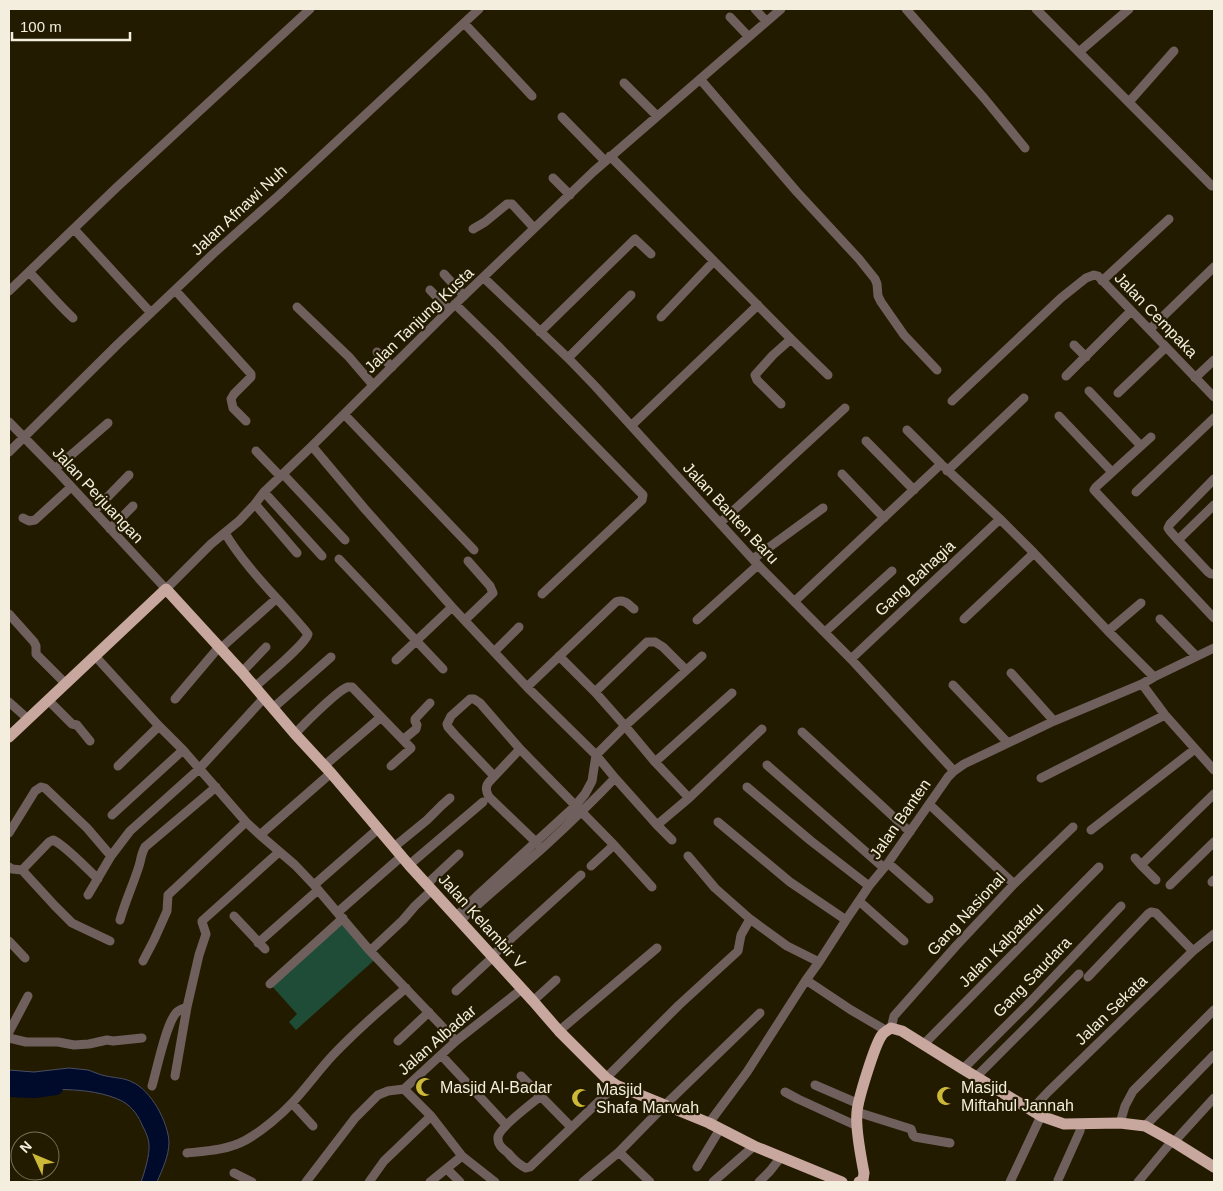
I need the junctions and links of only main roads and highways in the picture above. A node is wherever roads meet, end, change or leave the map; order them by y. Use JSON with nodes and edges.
{"nodes":[{"id":1,"x":9,"y":737,"type":"edge"},
{"id":2,"x":1214,"y":1167,"type":"edge"},
{"id":3,"x":862,"y":1181,"type":"edge"},
{"id":4,"x":842,"y":1182,"type":"edge"}],
"edges":[{"from":1,"to":4,"type":"main road","name":"Jalan Kelambir V"},
{"from":2,"to":3,"type":"main road"}]}
